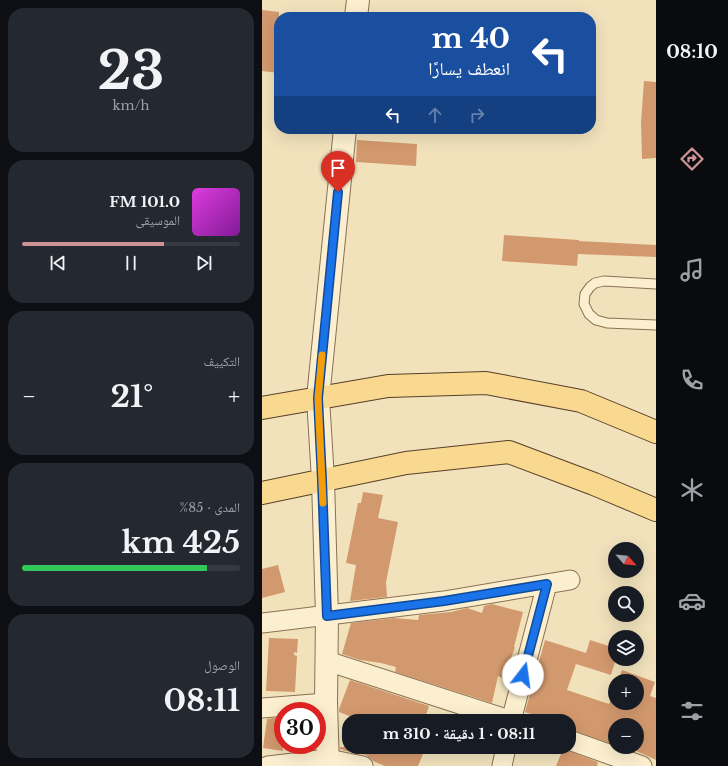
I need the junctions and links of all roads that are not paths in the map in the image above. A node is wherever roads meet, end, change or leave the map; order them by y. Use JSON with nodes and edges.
{"nodes":[{"id":1,"x":358,"y":0,"type":"edge"},
{"id":2,"x":357,"y":12,"type":"edge"},
{"id":3,"x":344,"y":134,"type":"edge"},
{"id":4,"x":656,"y":284,"type":"edge"},
{"id":5,"x":656,"y":325,"type":"edge"},
{"id":6,"x":318,"y":398,"type":"junction"},
{"id":7,"x":262,"y":408,"type":"edge"},
{"id":8,"x":656,"y":432,"type":"edge"},
{"id":9,"x":322,"y":480,"type":"junction"},
{"id":10,"x":262,"y":493,"type":"edge"},
{"id":11,"x":656,"y":510,"type":"edge"},
{"id":12,"x":570,"y":580,"type":"dead end"},
{"id":13,"x":547,"y":584,"type":"junction"},
{"id":14,"x":327,"y":616,"type":"junction"},
{"id":15,"x":262,"y":623,"type":"edge"},
{"id":16,"x":327,"y":661,"type":"junction"},
{"id":17,"x":326,"y":703,"type":"joint"},
{"id":18,"x":274,"y":707,"type":"edge"},
{"id":19,"x":262,"y":708,"type":"edge"},
{"id":20,"x":490,"y":714,"type":"edge"},
{"id":21,"x":513,"y":714,"type":"edge"},
{"id":22,"x":576,"y":744,"type":"edge"},
{"id":23,"x":505,"y":754,"type":"edge"},
{"id":24,"x":606,"y":760,"type":"edge"},
{"id":25,"x":328,"y":763,"type":"edge"},
{"id":26,"x":268,"y":766,"type":"edge"},
{"id":27,"x":363,"y":766,"type":"edge"},
{"id":28,"x":502,"y":766,"type":"edge"},
{"id":29,"x":642,"y":766,"type":"edge"}],
"edges":[{"from":1,"to":2,"type":"street"},
{"from":3,"to":6,"type":"street"},
{"from":4,"to":5,"type":"lane"},
{"from":6,"to":7,"type":"main road"},
{"from":6,"to":8,"type":"main road"},
{"from":6,"to":9,"type":"street"},
{"from":9,"to":10,"type":"main road"},
{"from":9,"to":11,"type":"main road"},
{"from":9,"to":14,"type":"street"},
{"from":12,"to":13,"type":"street"},
{"from":13,"to":14,"type":"street"},
{"from":13,"to":21,"type":"street"},
{"from":14,"to":15,"type":"street"},
{"from":14,"to":16,"type":"street"},
{"from":16,"to":17,"type":"street"},
{"from":16,"to":20,"type":"street"},
{"from":17,"to":25,"type":"street"},
{"from":18,"to":19,"type":"street"},
{"from":22,"to":24,"type":"street"},
{"from":23,"to":28,"type":"street"},
{"from":24,"to":29,"type":"street"},
{"from":25,"to":26,"type":"street"},
{"from":25,"to":27,"type":"street"}]}
